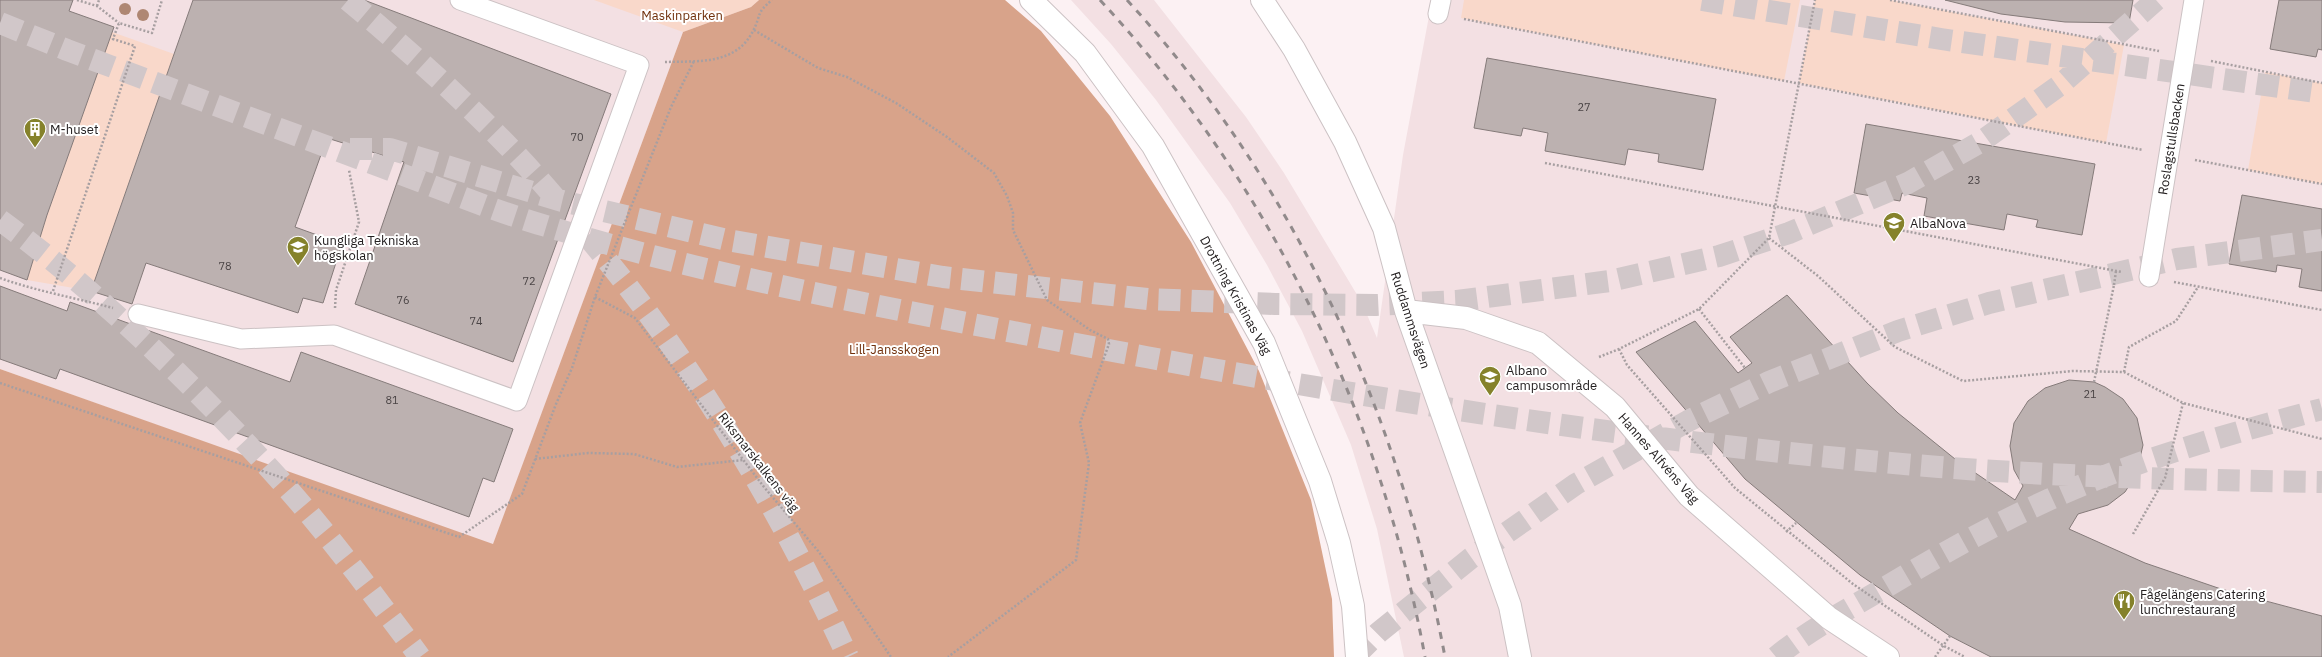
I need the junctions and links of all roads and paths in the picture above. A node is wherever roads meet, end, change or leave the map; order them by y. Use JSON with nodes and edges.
{"nodes":[{"id":1,"x":77,"y":0,"type":"edge"},
{"id":2,"x":99,"y":0,"type":"edge"},
{"id":3,"x":162,"y":0,"type":"edge"},
{"id":4,"x":460,"y":0,"type":"edge"},
{"id":5,"x":772,"y":0,"type":"edge"},
{"id":6,"x":1031,"y":0,"type":"edge"},
{"id":7,"x":1262,"y":0,"type":"edge"},
{"id":8,"x":1815,"y":0,"type":"edge"},
{"id":9,"x":1890,"y":0,"type":"edge"},
{"id":10,"x":2194,"y":0,"type":"edge"},
{"id":11,"x":97,"y":6,"type":"junction"},
{"id":12,"x":1440,"y":7,"type":"edge"},
{"id":13,"x":119,"y":23,"type":"junction"},
{"id":14,"x":754,"y":30,"type":"junction"},
{"id":15,"x":2185,"y":56,"type":"junction"},
{"id":16,"x":694,"y":61,"type":"junction"},
{"id":17,"x":639,"y":65,"type":"junction"},
{"id":18,"x":2322,"y":82,"type":"edge"},
{"id":19,"x":1799,"y":83,"type":"junction"},
{"id":20,"x":2168,"y":155,"type":"junction"},
{"id":21,"x":1545,"y":163,"type":"dead end"},
{"id":22,"x":349,"y":170,"type":"dead end"},
{"id":23,"x":2322,"y":184,"type":"edge"},
{"id":24,"x":1775,"y":207,"type":"junction"},
{"id":25,"x":1769,"y":238,"type":"junction"},
{"id":26,"x":2116,"y":271,"type":"junction"},
{"id":27,"x":2149,"y":277,"type":"junction"},
{"id":28,"x":0,"y":278,"type":"edge"},
{"id":29,"x":2198,"y":287,"type":"junction"},
{"id":30,"x":53,"y":291,"type":"junction"},
{"id":31,"x":595,"y":297,"type":"junction"},
{"id":32,"x":1699,"y":309,"type":"junction"},
{"id":33,"x":2322,"y":310,"type":"edge"},
{"id":34,"x":1406,"y":311,"type":"junction"},
{"id":35,"x":138,"y":314,"type":"joint"},
{"id":36,"x":334,"y":335,"type":"junction"},
{"id":37,"x":1745,"y":368,"type":"dead end"},
{"id":38,"x":2124,"y":372,"type":"junction"},
{"id":39,"x":2094,"y":382,"type":"dead end"},
{"id":40,"x":0,"y":383,"type":"edge"},
{"id":41,"x":2183,"y":403,"type":"junction"},
{"id":42,"x":2322,"y":439,"type":"edge"},
{"id":43,"x":535,"y":459,"type":"junction"},
{"id":44,"x":743,"y":460,"type":"junction"},
{"id":45,"x":1796,"y":524,"type":"dead end"},
{"id":46,"x":1786,"y":532,"type":"junction"},
{"id":47,"x":2133,"y":534,"type":"dead end"},
{"id":48,"x":1950,"y":636,"type":"dead end"},
{"id":49,"x":1944,"y":646,"type":"junction"},
{"id":50,"x":891,"y":657,"type":"edge"},
{"id":51,"x":948,"y":657,"type":"edge"},
{"id":52,"x":1358,"y":657,"type":"edge"},
{"id":53,"x":1520,"y":657,"type":"edge"},
{"id":54,"x":1888,"y":657,"type":"edge"},
{"id":55,"x":1935,"y":657,"type":"edge"},
{"id":56,"x":1965,"y":657,"type":"edge"}],
"edges":[{"from":1,"to":11,"type":"path"},
{"from":2,"to":11,"type":"path"},
{"from":3,"to":13,"type":"path"},
{"from":4,"to":17,"type":"lane"},
{"from":5,"to":14,"type":"path"},
{"from":6,"to":52,"type":"street","name":"Drottning Kristinas Väg"},
{"from":7,"to":34,"type":"street","name":"Ruddammsvägen"},
{"from":8,"to":19,"type":"path"},
{"from":9,"to":15,"type":"path"},
{"from":10,"to":15,"type":"lane","name":"Roslagstullsbacken"},
{"from":11,"to":13,"type":"path"},
{"from":12,"to":19,"type":"path"},
{"from":13,"to":30,"type":"path"},
{"from":14,"to":16,"type":"path"},
{"from":14,"to":51,"type":"path"},
{"from":15,"to":18,"type":"path"},
{"from":15,"to":20,"type":"lane","name":"Roslagstullsbacken"},
{"from":16,"to":17,"type":"path"},
{"from":16,"to":31,"type":"path"},
{"from":17,"to":36,"type":"lane"},
{"from":19,"to":20,"type":"path"},
{"from":19,"to":24,"type":"path"},
{"from":20,"to":23,"type":"path"},
{"from":20,"to":27,"type":"lane","name":"Roslagstullsbacken"},
{"from":21,"to":24,"type":"path"},
{"from":22,"to":36,"type":"path"},
{"from":24,"to":25,"type":"path"},
{"from":24,"to":26,"type":"path"},
{"from":25,"to":32,"type":"path"},
{"from":25,"to":38,"type":"path"},
{"from":26,"to":27,"type":"path"},
{"from":26,"to":39,"type":"path","bridge":true},
{"from":27,"to":29,"type":"path"},
{"from":28,"to":30,"type":"path"},
{"from":29,"to":33,"type":"path"},
{"from":29,"to":38,"type":"path"},
{"from":30,"to":35,"type":"path"},
{"from":31,"to":43,"type":"path"},
{"from":31,"to":44,"type":"path","name":"Riksmarskalkens väg"},
{"from":32,"to":37,"type":"path"},
{"from":32,"to":46,"type":"path"},
{"from":34,"to":53,"type":"street","name":"Ruddammsvägen"},
{"from":34,"to":54,"type":"street","name":"Hannes Alfvéns Väg"},
{"from":35,"to":36,"type":"lane"},
{"from":38,"to":41,"type":"path"},
{"from":40,"to":43,"type":"path"},
{"from":41,"to":42,"type":"path"},
{"from":41,"to":47,"type":"path"},
{"from":43,"to":44,"type":"path"},
{"from":44,"to":50,"type":"path","name":"Riksmarskalkens väg"},
{"from":45,"to":46,"type":"path"},
{"from":46,"to":49,"type":"path"},
{"from":48,"to":49,"type":"path"},
{"from":49,"to":55,"type":"path"},
{"from":49,"to":56,"type":"path"}]}
